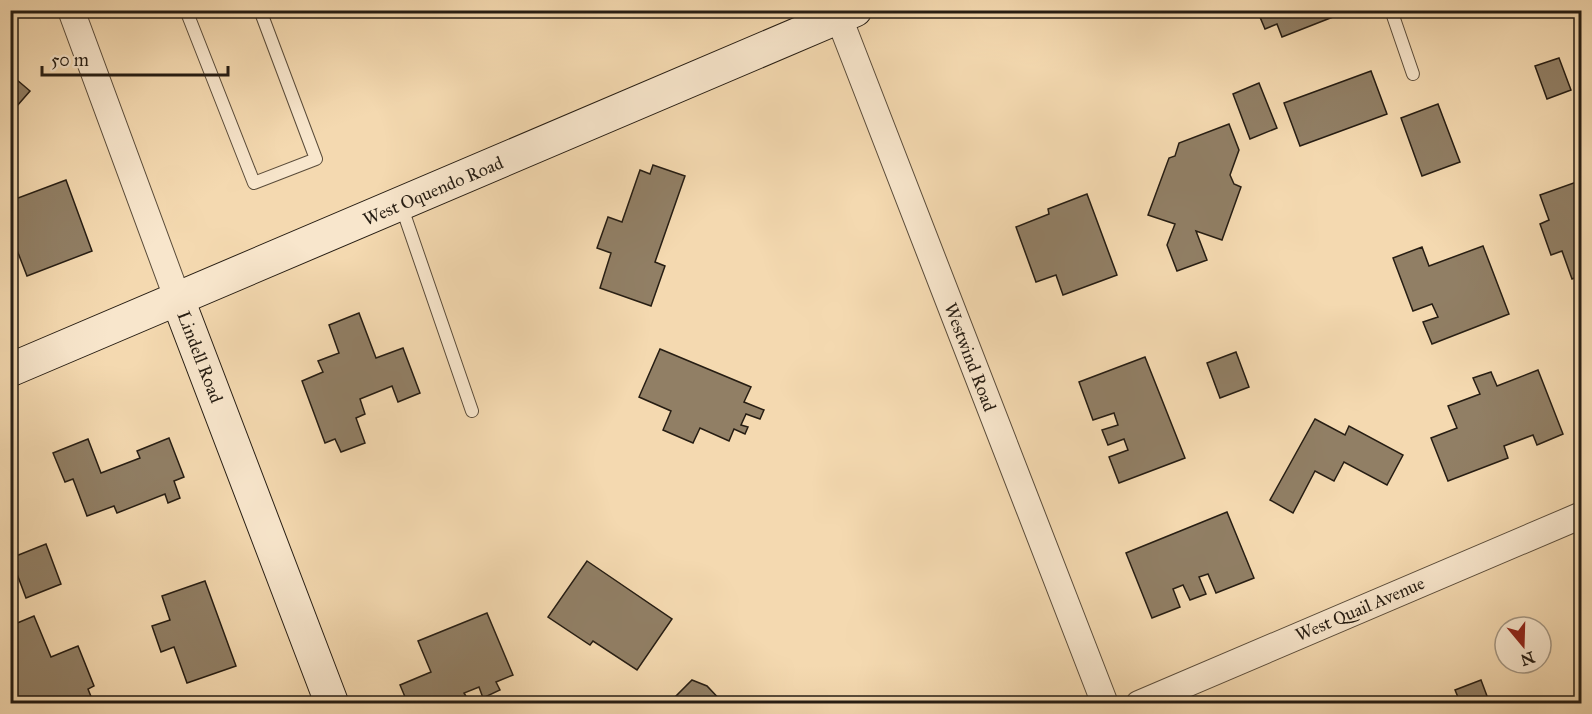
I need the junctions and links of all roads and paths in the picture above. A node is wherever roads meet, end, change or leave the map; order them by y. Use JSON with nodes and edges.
{"nodes":[{"id":1,"x":71,"y":10,"type":"edge"},
{"id":2,"x":186,"y":10,"type":"edge"},
{"id":3,"x":260,"y":10,"type":"edge"},
{"id":4,"x":1391,"y":10,"type":"edge"},
{"id":5,"x":843,"y":13,"type":"edge"},
{"id":6,"x":1413,"y":74,"type":"dead end"},
{"id":7,"x":401,"y":204,"type":"junction"},
{"id":8,"x":178,"y":300,"type":"junction"},
{"id":9,"x":10,"y":370,"type":"edge"},
{"id":10,"x":472,"y":411,"type":"dead end"},
{"id":11,"x":1581,"y":515,"type":"edge"},
{"id":12,"x":332,"y":704,"type":"edge"},
{"id":13,"x":1105,"y":704,"type":"edge"},
{"id":14,"x":1139,"y":704,"type":"edge"}],
"edges":[{"from":1,"to":8,"type":"street","name":"Lindell Road"},
{"from":2,"to":3,"type":"lane"},
{"from":4,"to":6,"type":"lane"},
{"from":5,"to":7,"type":"street","name":"West Oquendo Road"},
{"from":5,"to":13,"type":"street","name":"Westwind Road"},
{"from":7,"to":8,"type":"street","name":"West Oquendo Road"},
{"from":7,"to":10,"type":"lane"},
{"from":8,"to":9,"type":"street","name":"West Oquendo Road"},
{"from":8,"to":12,"type":"street","name":"Lindell Road"},
{"from":11,"to":14,"type":"street","name":"West Quail Avenue"}]}
